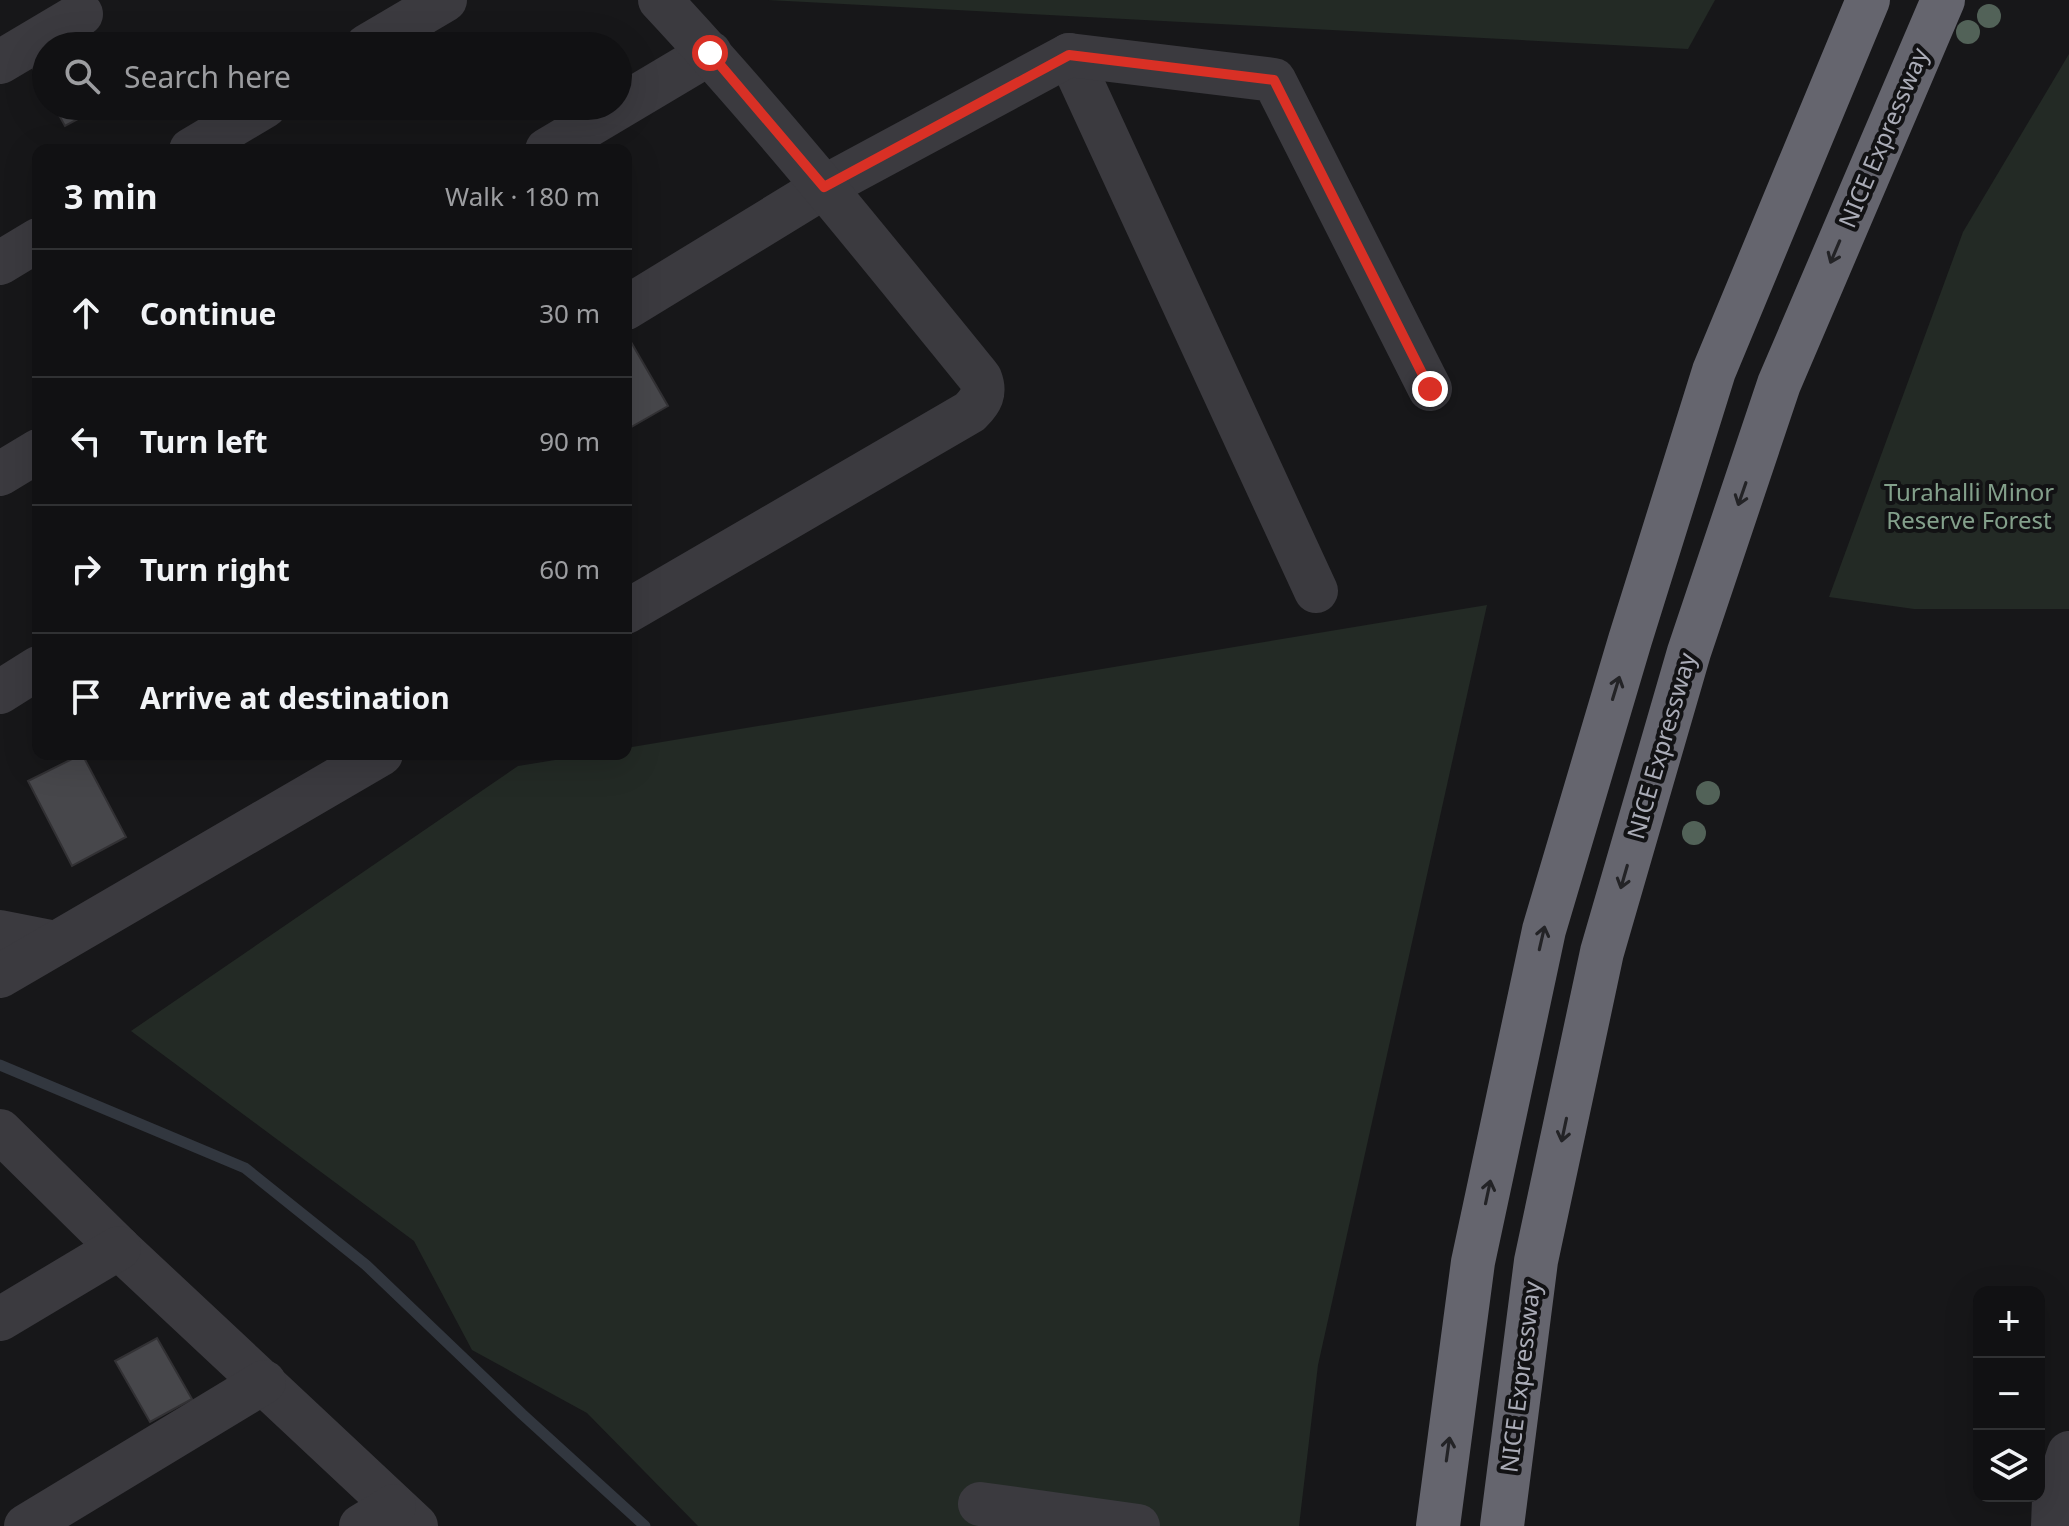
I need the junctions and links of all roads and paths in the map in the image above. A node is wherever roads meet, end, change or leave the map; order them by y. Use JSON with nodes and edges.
{"nodes":[{"id":1,"x":445,"y":0,"type":"edge"},
{"id":2,"x":660,"y":0,"type":"edge"},
{"id":3,"x":1868,"y":0,"type":"edge"},
{"id":4,"x":1943,"y":0,"type":"edge"},
{"id":5,"x":81,"y":14,"type":"dead end"},
{"id":6,"x":51,"y":32,"type":"edge"},
{"id":7,"x":391,"y":32,"type":"edge"},
{"id":8,"x":32,"y":43,"type":"edge"},
{"id":9,"x":710,"y":53,"type":"junction"},
{"id":10,"x":1069,"y":55,"type":"junction"},
{"id":11,"x":0,"y":62,"type":"edge"},
{"id":12,"x":632,"y":99,"type":"edge"},
{"id":13,"x":241,"y":120,"type":"edge"},
{"id":14,"x":597,"y":120,"type":"edge"},
{"id":15,"x":201,"y":144,"type":"edge"},
{"id":16,"x":557,"y":144,"type":"edge"},
{"id":17,"x":824,"y":187,"type":"junction"},
{"id":18,"x":32,"y":244,"type":"edge"},
{"id":19,"x":0,"y":263,"type":"edge"},
{"id":20,"x":632,"y":304,"type":"edge"},
{"id":21,"x":1430,"y":389,"type":"dead end"},
{"id":22,"x":32,"y":455,"type":"edge"},
{"id":23,"x":0,"y":474,"type":"edge"},
{"id":24,"x":1316,"y":591,"type":"dead end"},
{"id":25,"x":632,"y":609,"type":"edge"},
{"id":26,"x":32,"y":672,"type":"edge"},
{"id":27,"x":0,"y":692,"type":"edge"},
{"id":28,"x":371,"y":760,"type":"edge"},
{"id":29,"x":0,"y":932,"type":"edge"},
{"id":30,"x":56,"y":943,"type":"junction"},
{"id":31,"x":0,"y":976,"type":"edge"},
{"id":32,"x":0,"y":1131,"type":"edge"},
{"id":33,"x":119,"y":1248,"type":"junction"},
{"id":34,"x":0,"y":1319,"type":"edge"},
{"id":35,"x":264,"y":1382,"type":"junction"},
{"id":36,"x":2069,"y":1453,"type":"edge"},
{"id":37,"x":980,"y":1504,"type":"dead end"},
{"id":38,"x":390,"y":1519,"type":"edge"},
{"id":39,"x":26,"y":1526,"type":"edge"},
{"id":40,"x":1138,"y":1526,"type":"edge"},
{"id":41,"x":1438,"y":1526,"type":"edge"},
{"id":42,"x":1502,"y":1526,"type":"edge"},
{"id":43,"x":2053,"y":1526,"type":"edge"}],
"edges":[{"from":1,"to":7,"type":"street"},
{"from":2,"to":9,"type":"street"},
{"from":41,"to":3,"type":"highway","one_way":true},
{"from":4,"to":42,"type":"highway","name":"NICE Expressway","one_way":true},
{"from":5,"to":6,"type":"street"},
{"from":8,"to":11,"type":"street"},
{"from":9,"to":12,"type":"street"},
{"from":9,"to":17,"type":"street"},
{"from":10,"to":17,"type":"street"},
{"from":10,"to":21,"type":"street"},
{"from":10,"to":24,"type":"street"},
{"from":13,"to":15,"type":"street"},
{"from":14,"to":16,"type":"street"},
{"from":17,"to":20,"type":"street"},
{"from":17,"to":25,"type":"street"},
{"from":18,"to":19,"type":"street"},
{"from":22,"to":23,"type":"street"},
{"from":26,"to":27,"type":"street"},
{"from":28,"to":30,"type":"street"},
{"from":29,"to":30,"type":"street"},
{"from":30,"to":31,"type":"street"},
{"from":32,"to":33,"type":"street"},
{"from":33,"to":34,"type":"street"},
{"from":33,"to":35,"type":"street"},
{"from":35,"to":38,"type":"street"},
{"from":35,"to":39,"type":"street"},
{"from":36,"to":43,"type":"street"},
{"from":37,"to":40,"type":"street"}]}
